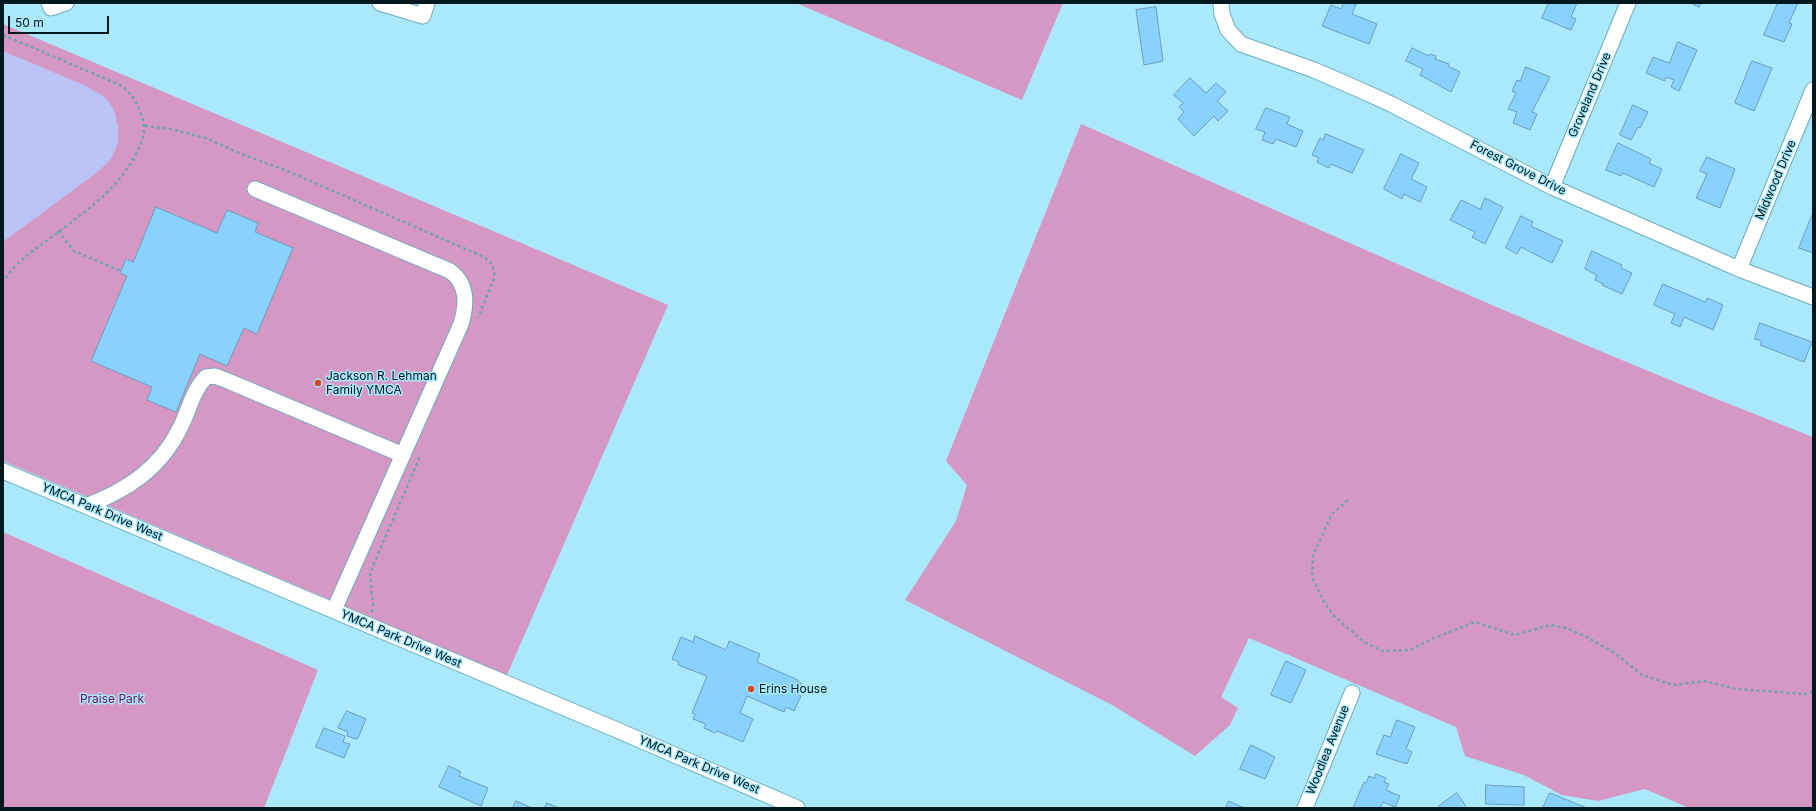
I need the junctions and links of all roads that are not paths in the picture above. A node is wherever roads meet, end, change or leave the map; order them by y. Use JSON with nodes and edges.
{"nodes":[{"id":1,"x":49,"y":3,"type":"edge"},
{"id":2,"x":66,"y":3,"type":"edge"},
{"id":3,"x":380,"y":3,"type":"edge"},
{"id":4,"x":427,"y":3,"type":"edge"},
{"id":5,"x":1221,"y":3,"type":"edge"},
{"id":6,"x":1628,"y":3,"type":"edge"},
{"id":7,"x":1813,"y":90,"type":"edge"},
{"id":8,"x":1552,"y":187,"type":"junction"},
{"id":9,"x":255,"y":189,"type":"dead end"},
{"id":10,"x":1739,"y":269,"type":"junction"},
{"id":11,"x":1813,"y":297,"type":"edge"},
{"id":12,"x":403,"y":455,"type":"junction"},
{"id":13,"x":3,"y":470,"type":"edge"},
{"id":14,"x":86,"y":506,"type":"junction"},
{"id":15,"x":334,"y":610,"type":"junction"},
{"id":16,"x":1352,"y":693,"type":"dead end"},
{"id":17,"x":797,"y":808,"type":"edge"},
{"id":18,"x":1305,"y":808,"type":"edge"}],
"edges":[{"from":1,"to":2,"type":"street"},
{"from":3,"to":4,"type":"street"},
{"from":5,"to":8,"type":"street","name":"Forest Grove Drive"},
{"from":6,"to":8,"type":"street","name":"Groveland Drive"},
{"from":7,"to":10,"type":"street","name":"Midwood Drive"},
{"from":8,"to":10,"type":"street","name":"Forest Grove Drive"},
{"from":9,"to":12,"type":"street"},
{"from":10,"to":11,"type":"street","name":"Forest Grove Drive"},
{"from":12,"to":14,"type":"street"},
{"from":12,"to":15,"type":"street"},
{"from":13,"to":14,"type":"street","name":"YMCA Park Drive West"},
{"from":14,"to":15,"type":"street","name":"YMCA Park Drive West"},
{"from":15,"to":17,"type":"street","name":"YMCA Park Drive West"},
{"from":16,"to":18,"type":"street","name":"Woodlea Avenue"}]}
